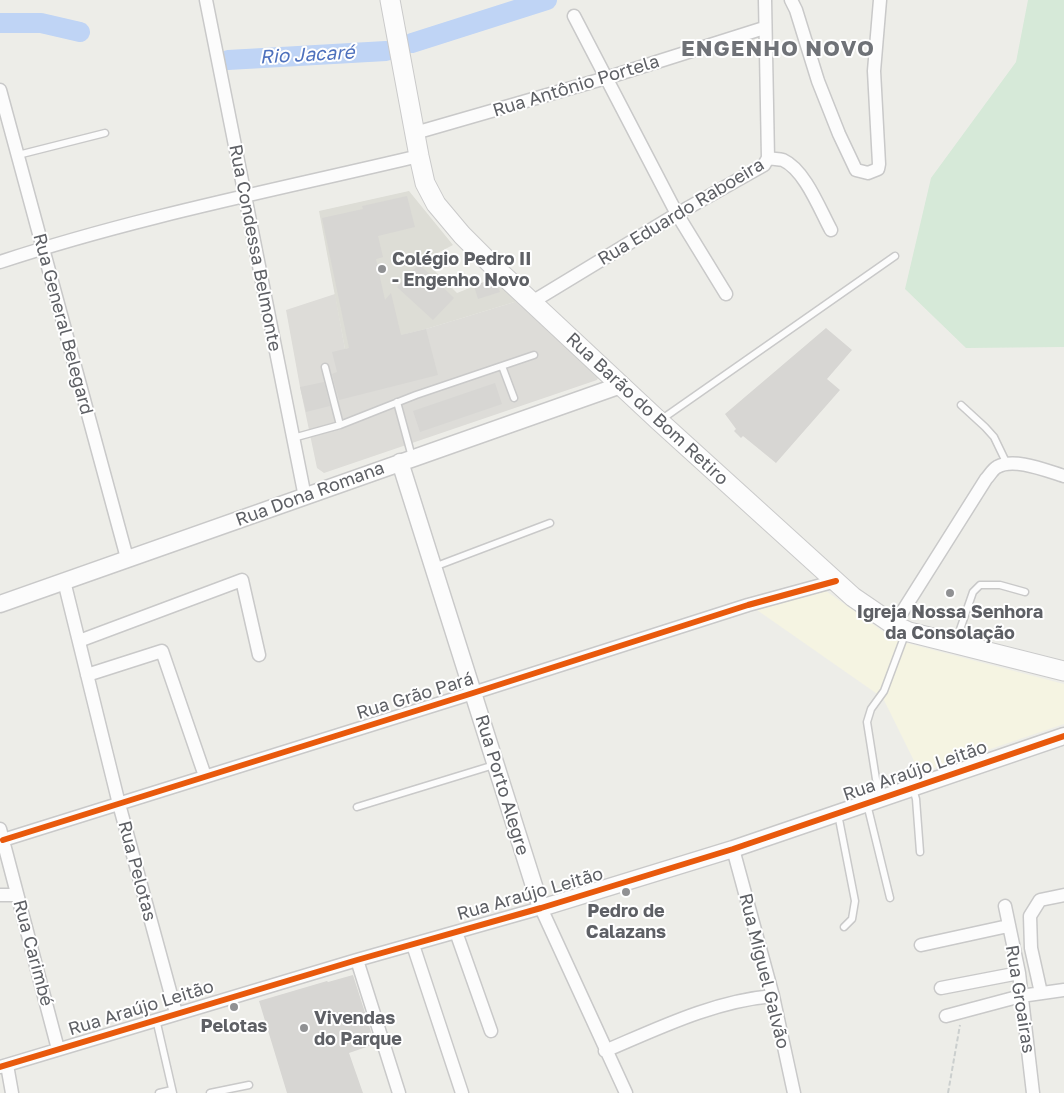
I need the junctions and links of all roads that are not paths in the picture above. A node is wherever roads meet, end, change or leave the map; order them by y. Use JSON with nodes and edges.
{"nodes":[{"id":1,"x":206,"y":0,"type":"edge"},
{"id":2,"x":390,"y":0,"type":"edge"},
{"id":3,"x":765,"y":0,"type":"edge"},
{"id":4,"x":791,"y":0,"type":"edge"},
{"id":5,"x":880,"y":0,"type":"edge"},
{"id":6,"x":574,"y":16,"type":"dead end"},
{"id":7,"x":764,"y":28,"type":"junction"},
{"id":8,"x":606,"y":78,"type":"junction"},
{"id":9,"x":0,"y":90,"type":"edge"},
{"id":10,"x":105,"y":133,"type":"dead end"},
{"id":11,"x":416,"y":133,"type":"junction"},
{"id":12,"x":18,"y":155,"type":"junction"},
{"id":13,"x":419,"y":156,"type":"junction"},
{"id":14,"x":768,"y":158,"type":"junction"},
{"id":15,"x":245,"y":197,"type":"junction"},
{"id":16,"x":677,"y":214,"type":"junction"},
{"id":17,"x":832,"y":230,"type":"dead end"},
{"id":18,"x":43,"y":248,"type":"junction"},
{"id":19,"x":895,"y":256,"type":"dead end"},
{"id":20,"x":0,"y":262,"type":"edge"},
{"id":21,"x":726,"y":294,"type":"dead end"},
{"id":22,"x":532,"y":302,"type":"junction"},
{"id":23,"x":534,"y":355,"type":"dead end"},
{"id":24,"x":502,"y":366,"type":"junction"},
{"id":25,"x":325,"y":367,"type":"dead end"},
{"id":26,"x":621,"y":384,"type":"junction"},
{"id":27,"x":514,"y":398,"type":"dead end"},
{"id":28,"x":397,"y":402,"type":"junction"},
{"id":29,"x":961,"y":405,"type":"dead end"},
{"id":30,"x":659,"y":421,"type":"junction"},
{"id":31,"x":340,"y":425,"type":"junction"},
{"id":32,"x":293,"y":438,"type":"junction"},
{"id":33,"x":406,"y":460,"type":"junction"},
{"id":34,"x":1007,"y":464,"type":"junction"},
{"id":35,"x":1064,"y":476,"type":"edge"},
{"id":36,"x":305,"y":497,"type":"junction"},
{"id":37,"x":550,"y":523,"type":"dead end"},
{"id":38,"x":127,"y":558,"type":"junction"},
{"id":39,"x":433,"y":567,"type":"junction"},
{"id":40,"x":64,"y":581,"type":"junction"},
{"id":41,"x":836,"y":581,"type":"junction"},
{"id":42,"x":1025,"y":592,"type":"dead end"},
{"id":43,"x":0,"y":604,"type":"edge"},
{"id":44,"x":900,"y":628,"type":"junction"},
{"id":45,"x":78,"y":641,"type":"junction"},
{"id":46,"x":955,"y":644,"type":"junction"},
{"id":47,"x":259,"y":655,"type":"dead end"},
{"id":48,"x":1064,"y":671,"type":"edge"},
{"id":49,"x":88,"y":675,"type":"junction"},
{"id":50,"x":473,"y":693,"type":"junction"},
{"id":51,"x":1064,"y":736,"type":"edge"},
{"id":52,"x":496,"y":764,"type":"junction"},
{"id":53,"x":205,"y":776,"type":"junction"},
{"id":54,"x":913,"y":788,"type":"junction"},
{"id":55,"x":883,"y":798,"type":"junction"},
{"id":56,"x":866,"y":803,"type":"junction"},
{"id":57,"x":119,"y":804,"type":"junction"},
{"id":58,"x":357,"y":807,"type":"dead end"},
{"id":59,"x":837,"y":813,"type":"junction"},
{"id":60,"x":2,"y":835,"type":"edge"},
{"id":61,"x":733,"y":849,"type":"junction"},
{"id":62,"x":920,"y":852,"type":"dead end"},
{"id":63,"x":7,"y":854,"type":"junction"},
{"id":64,"x":0,"y":872,"type":"edge"},
{"id":65,"x":0,"y":895,"type":"edge"},
{"id":66,"x":17,"y":895,"type":"junction"},
{"id":67,"x":1064,"y":895,"type":"edge"},
{"id":68,"x":890,"y":898,"type":"dead end"},
{"id":69,"x":1005,"y":906,"type":"dead end"},
{"id":70,"x":541,"y":908,"type":"junction"},
{"id":71,"x":844,"y":926,"type":"dead end"},
{"id":72,"x":1008,"y":926,"type":"junction"},
{"id":73,"x":456,"y":932,"type":"junction"},
{"id":74,"x":413,"y":945,"type":"junction"},
{"id":75,"x":921,"y":945,"type":"dead end"},
{"id":76,"x":357,"y":960,"type":"junction"},
{"id":77,"x":1019,"y":974,"type":"junction"},
{"id":78,"x":941,"y":988,"type":"dead end"},
{"id":79,"x":1064,"y":990,"type":"edge"},
{"id":80,"x":1041,"y":993,"type":"junction"},
{"id":81,"x":773,"y":996,"type":"junction"},
{"id":82,"x":1020,"y":996,"type":"junction"},
{"id":83,"x":176,"y":1013,"type":"junction"},
{"id":84,"x":946,"y":1016,"type":"dead end"},
{"id":85,"x":156,"y":1019,"type":"junction"},
{"id":86,"x":490,"y":1031,"type":"dead end"},
{"id":87,"x":58,"y":1049,"type":"junction"},
{"id":88,"x":605,"y":1050,"type":"junction"},
{"id":89,"x":3,"y":1066,"type":"edge"},
{"id":90,"x":249,"y":1085,"type":"dead end"},
{"id":91,"x":172,"y":1092,"type":"edge"},
{"id":92,"x":12,"y":1093,"type":"edge"},
{"id":93,"x":160,"y":1093,"type":"edge"},
{"id":94,"x":210,"y":1093,"type":"edge"},
{"id":95,"x":399,"y":1093,"type":"edge"},
{"id":96,"x":462,"y":1093,"type":"edge"},
{"id":97,"x":626,"y":1093,"type":"edge"},
{"id":98,"x":794,"y":1093,"type":"edge"},
{"id":99,"x":1034,"y":1093,"type":"edge"}],
"edges":[{"from":1,"to":15,"type":"street","name":"Rua Condessa Belmonte"},
{"from":2,"to":11,"type":"main road","name":"Rua Barão do Bom Retiro"},
{"from":3,"to":7,"type":"street"},
{"from":4,"to":5,"type":"street"},
{"from":6,"to":8,"type":"street"},
{"from":7,"to":8,"type":"street","name":"Rua Antônio Portela"},
{"from":7,"to":14,"type":"street"},
{"from":8,"to":11,"type":"street","name":"Rua Antônio Portela"},
{"from":8,"to":16,"type":"street"},
{"from":9,"to":12,"type":"street","name":"Rua General Belegard"},
{"from":10,"to":12,"type":"lane"},
{"from":11,"to":13,"type":"main road","name":"Rua Barão do Bom Retiro"},
{"from":12,"to":18,"type":"street","name":"Rua General Belegard"},
{"from":13,"to":15,"type":"street"},
{"from":13,"to":22,"type":"main road","name":"Rua Barão do Bom Retiro"},
{"from":14,"to":16,"type":"street","name":"Rua Eduardo Raboeira"},
{"from":14,"to":17,"type":"street","name":"Rua Eduardo Raboeira"},
{"from":15,"to":18,"type":"street"},
{"from":15,"to":32,"type":"street","name":"Rua Condessa Belmonte"},
{"from":16,"to":21,"type":"street"},
{"from":16,"to":22,"type":"street","name":"Rua Eduardo Raboeira"},
{"from":18,"to":20,"type":"street"},
{"from":18,"to":38,"type":"street","name":"Rua General Belegard"},
{"from":19,"to":30,"type":"lane"},
{"from":22,"to":26,"type":"main road","name":"Rua Barão do Bom Retiro"},
{"from":23,"to":24,"type":"lane"},
{"from":24,"to":27,"type":"lane"},
{"from":24,"to":28,"type":"lane"},
{"from":25,"to":31,"type":"lane"},
{"from":26,"to":30,"type":"main road","name":"Rua Barão do Bom Retiro"},
{"from":26,"to":33,"type":"street","name":"Rua Dona Romana"},
{"from":28,"to":31,"type":"lane"},
{"from":28,"to":33,"type":"lane"},
{"from":29,"to":34,"type":"lane"},
{"from":30,"to":41,"type":"main road","name":"Rua Barão do Bom Retiro"},
{"from":31,"to":32,"type":"lane"},
{"from":32,"to":36,"type":"street","name":"Rua Condessa Belmonte"},
{"from":33,"to":36,"type":"street","name":"Rua Dona Romana"},
{"from":33,"to":39,"type":"street","name":"Rua Porto Alegre"},
{"from":34,"to":35,"type":"street"},
{"from":34,"to":44,"type":"street"},
{"from":36,"to":38,"type":"street","name":"Rua Dona Romana"},
{"from":37,"to":39,"type":"lane"},
{"from":38,"to":40,"type":"street","name":"Rua Dona Romana"},
{"from":39,"to":50,"type":"street","name":"Rua Porto Alegre"},
{"from":40,"to":43,"type":"street","name":"Rua Dona Romana"},
{"from":40,"to":45,"type":"street","name":"Rua Pelotas"},
{"from":41,"to":44,"type":"main road","name":"Rua Barão do Bom Retiro"},
{"from":41,"to":50,"type":"street","name":"Rua Grão Pará"},
{"from":42,"to":46,"type":"lane"},
{"from":44,"to":46,"type":"main road","name":"Rua Barão do Bom Retiro"},
{"from":44,"to":55,"type":"lane"},
{"from":45,"to":47,"type":"street"},
{"from":45,"to":49,"type":"street","name":"Rua Pelotas"},
{"from":46,"to":48,"type":"main road","name":"Rua Barão do Bom Retiro"},
{"from":49,"to":53,"type":"street"},
{"from":49,"to":57,"type":"street","name":"Rua Pelotas"},
{"from":50,"to":52,"type":"street","name":"Rua Porto Alegre"},
{"from":50,"to":53,"type":"street","name":"Rua Grão Pará"},
{"from":51,"to":54,"type":"street","name":"Rua Araújo Leitão"},
{"from":52,"to":58,"type":"lane"},
{"from":52,"to":70,"type":"street","name":"Rua Porto Alegre"},
{"from":53,"to":57,"type":"street","name":"Rua Grão Pará"},
{"from":54,"to":55,"type":"street","name":"Rua Araújo Leitão"},
{"from":54,"to":62,"type":"lane"},
{"from":55,"to":56,"type":"street","name":"Rua Araújo Leitão"},
{"from":56,"to":59,"type":"street","name":"Rua Araújo Leitão"},
{"from":56,"to":68,"type":"lane"},
{"from":57,"to":60,"type":"street","name":"Rua Grão Pará"},
{"from":57,"to":83,"type":"street","name":"Rua Pelotas"},
{"from":59,"to":61,"type":"street","name":"Rua Araújo Leitão"},
{"from":59,"to":71,"type":"lane"},
{"from":60,"to":63,"type":"street","name":"Rua Carimbé"},
{"from":61,"to":70,"type":"street","name":"Rua Araújo Leitão"},
{"from":61,"to":81,"type":"street","name":"Rua Miguel Galvão"},
{"from":63,"to":64,"type":"street"},
{"from":63,"to":66,"type":"street","name":"Rua Carimbé"},
{"from":65,"to":66,"type":"street"},
{"from":66,"to":87,"type":"street","name":"Rua Carimbé"},
{"from":67,"to":80,"type":"street"},
{"from":69,"to":72,"type":"street","name":"Rua Groairas"},
{"from":70,"to":73,"type":"street","name":"Rua Araújo Leitão"},
{"from":70,"to":88,"type":"street"},
{"from":72,"to":75,"type":"street"},
{"from":72,"to":77,"type":"street","name":"Rua Groairas"},
{"from":73,"to":74,"type":"street","name":"Rua Araújo Leitão"},
{"from":73,"to":86,"type":"street","name":"Rua Araújo Leitão"},
{"from":74,"to":76,"type":"street","name":"Rua Araújo Leitão"},
{"from":74,"to":96,"type":"street"},
{"from":76,"to":83,"type":"street","name":"Rua Araújo Leitão"},
{"from":76,"to":95,"type":"street"},
{"from":77,"to":78,"type":"street"},
{"from":77,"to":82,"type":"street","name":"Rua Groairas"},
{"from":79,"to":80,"type":"street"},
{"from":80,"to":82,"type":"street"},
{"from":81,"to":88,"type":"street"},
{"from":81,"to":98,"type":"street","name":"Rua Miguel Galvão"},
{"from":82,"to":84,"type":"street"},
{"from":82,"to":99,"type":"street","name":"Rua Groairas"},
{"from":83,"to":85,"type":"street","name":"Rua Araújo Leitão"},
{"from":85,"to":87,"type":"street","name":"Rua Araújo Leitão"},
{"from":85,"to":91,"type":"lane","name":"Rua Araújo Leitão"},
{"from":87,"to":89,"type":"street","name":"Rua Araújo Leitão"},
{"from":88,"to":97,"type":"street"},
{"from":89,"to":92,"type":"street"},
{"from":90,"to":94,"type":"lane"},
{"from":91,"to":93,"type":"lane"}]}
